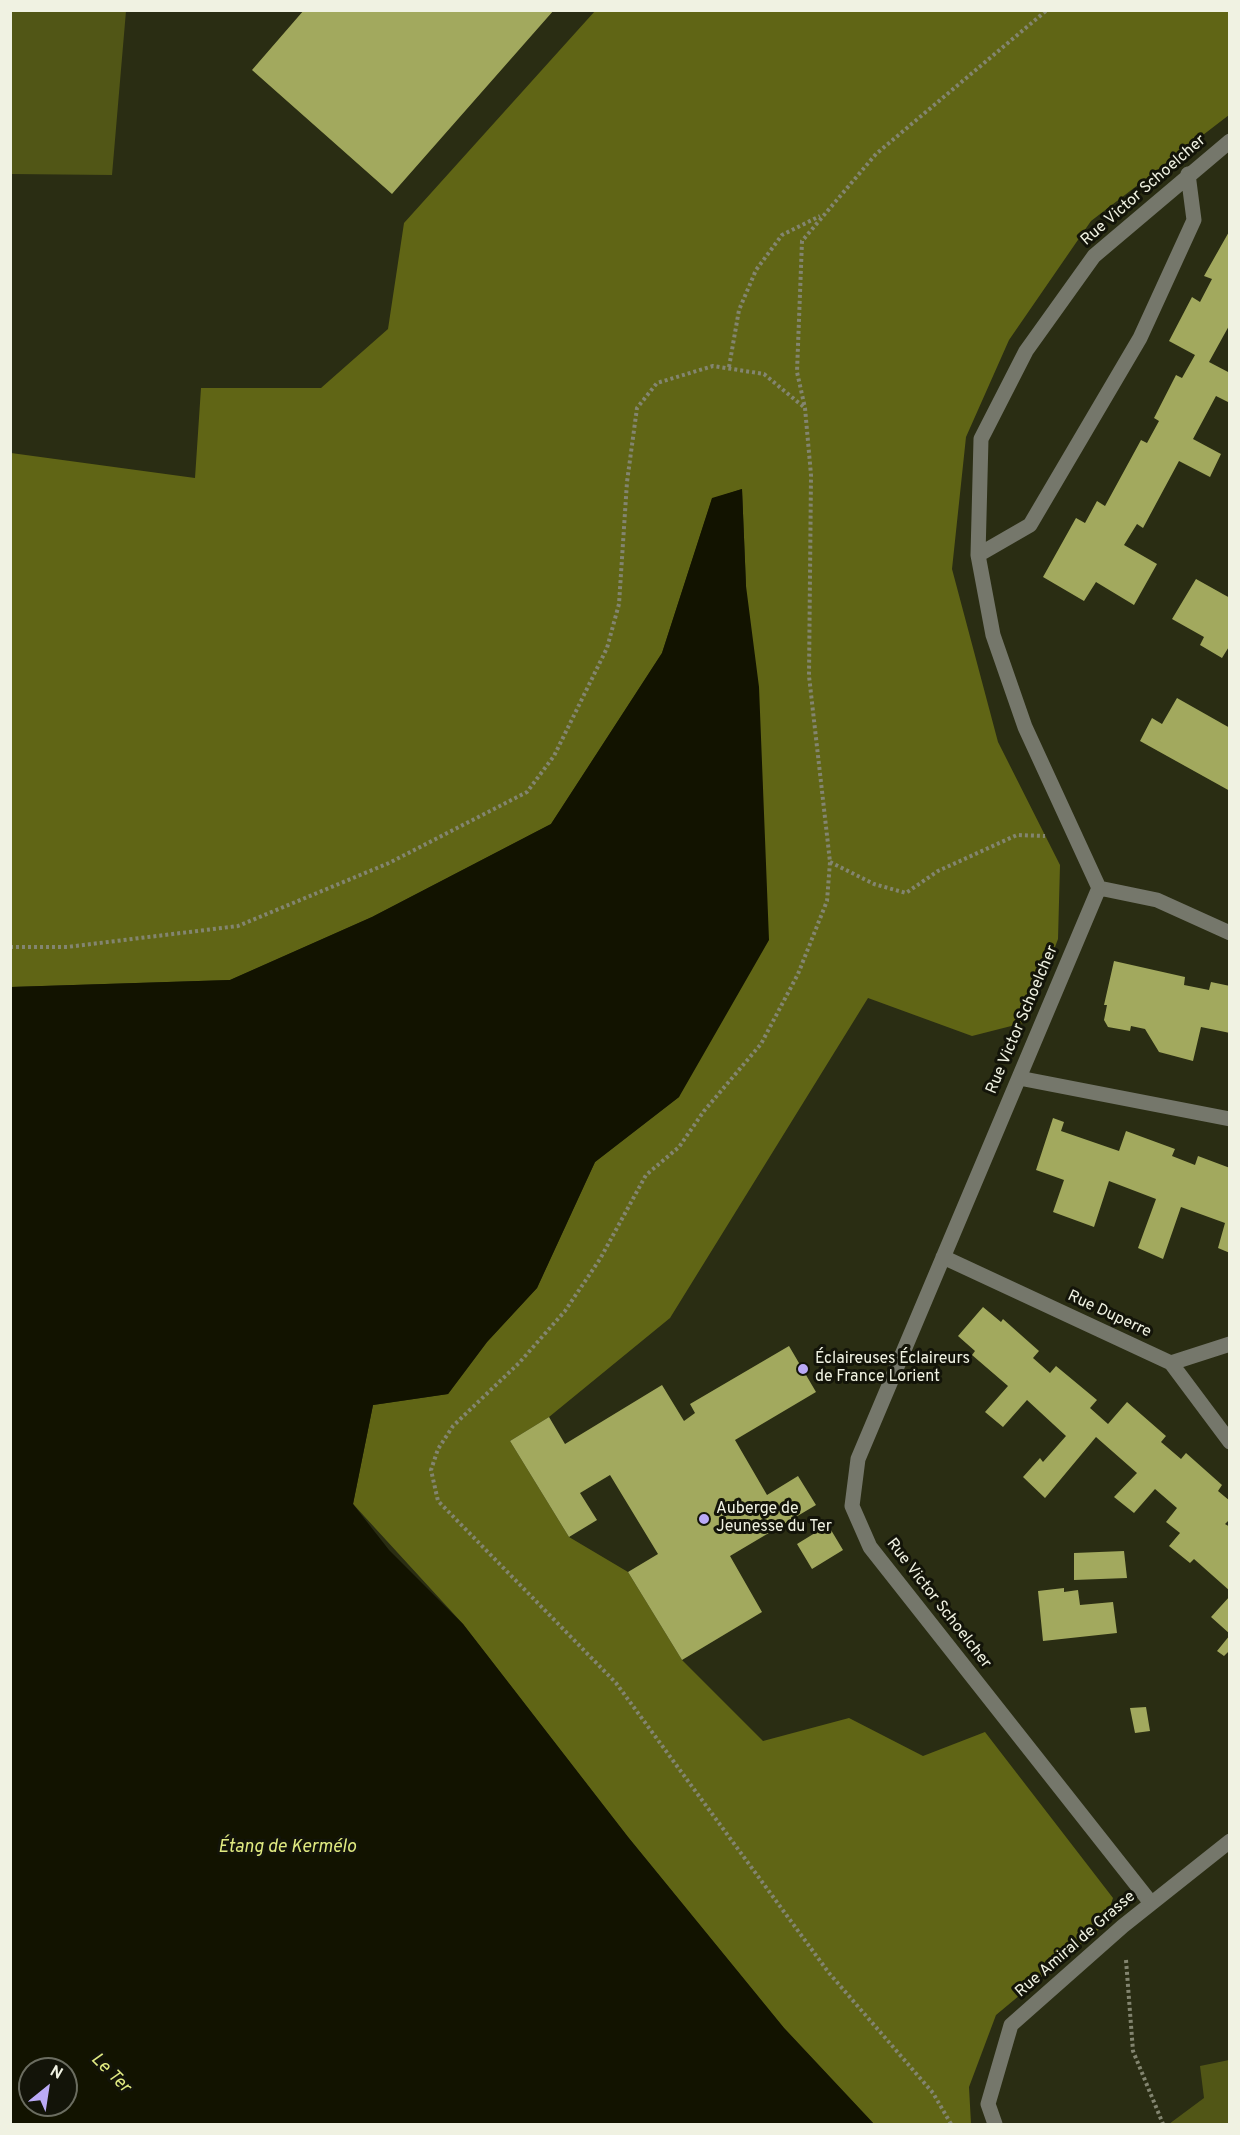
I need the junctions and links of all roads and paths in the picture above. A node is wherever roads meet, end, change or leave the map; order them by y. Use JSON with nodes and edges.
{"nodes":[{"id":1,"x":1047,"y":10,"type":"edge"},
{"id":2,"x":1230,"y":141,"type":"edge"},
{"id":3,"x":1188,"y":174,"type":"junction"},
{"id":4,"x":823,"y":214,"type":"junction"},
{"id":5,"x":729,"y":367,"type":"junction"},
{"id":6,"x":805,"y":408,"type":"junction"},
{"id":7,"x":978,"y":555,"type":"junction"},
{"id":8,"x":1078,"y":838,"type":"junction"},
{"id":9,"x":830,"y":862,"type":"junction"},
{"id":10,"x":1098,"y":888,"type":"junction"},
{"id":11,"x":1230,"y":933,"type":"edge"},
{"id":12,"x":10,"y":947,"type":"edge"},
{"id":13,"x":1019,"y":1078,"type":"junction"},
{"id":14,"x":1230,"y":1119,"type":"edge"},
{"id":15,"x":943,"y":1257,"type":"junction"},
{"id":16,"x":1230,"y":1344,"type":"edge"},
{"id":17,"x":1171,"y":1363,"type":"junction"},
{"id":18,"x":1230,"y":1442,"type":"edge"},
{"id":19,"x":1230,"y":1841,"type":"edge"},
{"id":20,"x":1151,"y":1903,"type":"junction"},
{"id":21,"x":1123,"y":1926,"type":"junction"},
{"id":22,"x":951,"y":2124,"type":"edge"},
{"id":23,"x":996,"y":2124,"type":"edge"},
{"id":24,"x":1163,"y":2124,"type":"edge"}],
"edges":[{"from":1,"to":4,"type":"path"},
{"from":2,"to":3,"type":"street","name":"Rue Victor Schoelcher"},
{"from":3,"to":7,"type":"street"},
{"from":3,"to":7,"type":"street","name":"Rue Victor Schoelcher"},
{"from":4,"to":5,"type":"path"},
{"from":4,"to":6,"type":"path"},
{"from":5,"to":6,"type":"path"},
{"from":5,"to":12,"type":"path"},
{"from":6,"to":9,"type":"path"},
{"from":7,"to":8,"type":"street","name":"Rue Victor Schoelcher"},
{"from":8,"to":9,"type":"path"},
{"from":8,"to":10,"type":"street","name":"Rue Victor Schoelcher"},
{"from":9,"to":22,"type":"path"},
{"from":10,"to":11,"type":"street"},
{"from":10,"to":13,"type":"street","name":"Rue Victor Schoelcher"},
{"from":13,"to":14,"type":"street"},
{"from":13,"to":15,"type":"street","name":"Rue Victor Schoelcher"},
{"from":15,"to":17,"type":"street","name":"Rue Duperre"},
{"from":15,"to":20,"type":"street","name":"Rue Victor Schoelcher"},
{"from":16,"to":17,"type":"street"},
{"from":17,"to":18,"type":"street","name":"Rue Duperre"},
{"from":19,"to":20,"type":"street","name":"Rue Amiral de Grasse"},
{"from":20,"to":21,"type":"street","name":"Rue Amiral de Grasse"},
{"from":21,"to":23,"type":"street","name":"Rue Amiral de Grasse"},
{"from":21,"to":24,"type":"path"}]}
